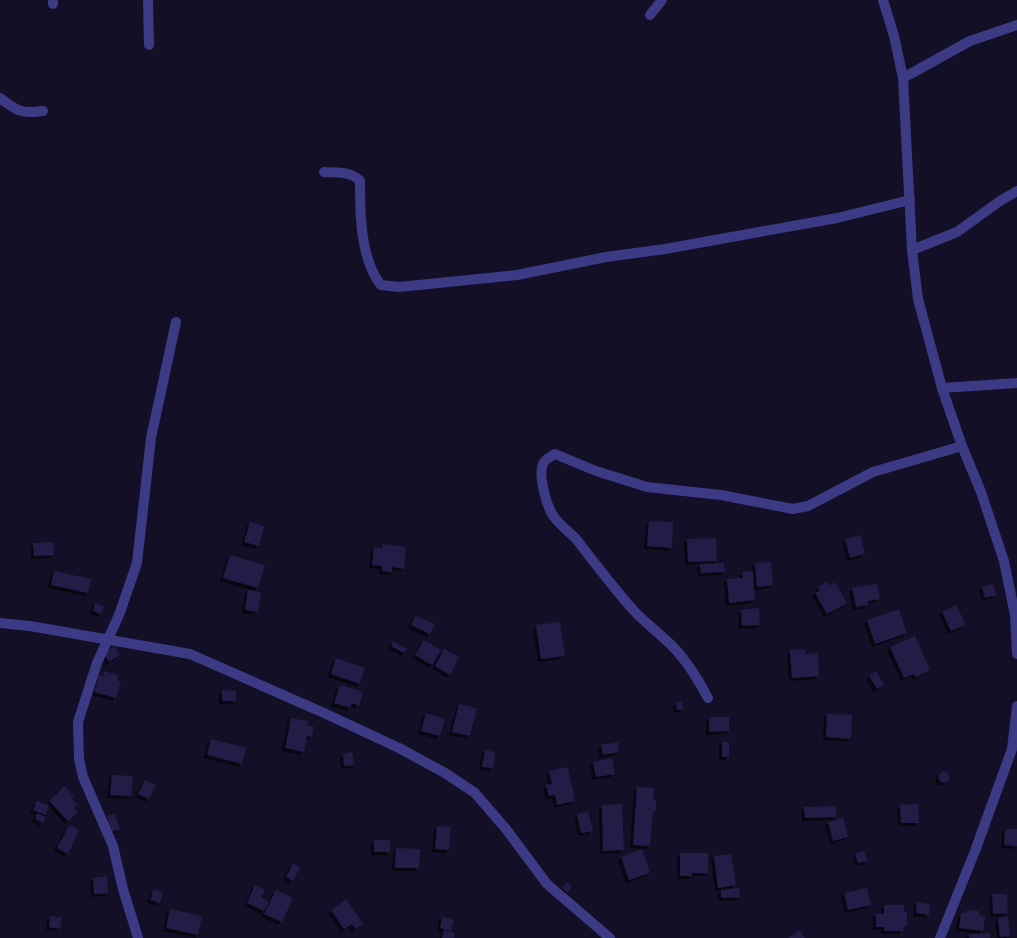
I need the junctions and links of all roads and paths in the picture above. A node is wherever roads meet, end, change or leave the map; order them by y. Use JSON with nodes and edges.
{"nodes":[{"id":1,"x":148,"y":0,"type":"edge"},
{"id":2,"x":662,"y":0,"type":"edge"},
{"id":3,"x":883,"y":0,"type":"edge"},
{"id":4,"x":650,"y":14,"type":"dead end"},
{"id":5,"x":1017,"y":25,"type":"edge"},
{"id":6,"x":149,"y":45,"type":"dead end"},
{"id":7,"x":903,"y":78,"type":"junction"},
{"id":8,"x":0,"y":98,"type":"edge"},
{"id":9,"x":43,"y":111,"type":"dead end"},
{"id":10,"x":324,"y":172,"type":"dead end"},
{"id":11,"x":1017,"y":191,"type":"edge"},
{"id":12,"x":910,"y":200,"type":"junction"},
{"id":13,"x":912,"y":250,"type":"junction"},
{"id":14,"x":176,"y":322,"type":"dead end"},
{"id":15,"x":1017,"y":383,"type":"edge"},
{"id":16,"x":942,"y":388,"type":"junction"},
{"id":17,"x":962,"y":446,"type":"junction"},
{"id":18,"x":0,"y":623,"type":"edge"},
{"id":19,"x":109,"y":640,"type":"junction"},
{"id":20,"x":1017,"y":654,"type":"edge"},
{"id":21,"x":708,"y":698,"type":"dead end"},
{"id":22,"x":1017,"y":706,"type":"edge"},
{"id":23,"x":138,"y":938,"type":"edge"},
{"id":24,"x":610,"y":938,"type":"edge"},
{"id":25,"x":940,"y":938,"type":"edge"}],
"edges":[{"from":1,"to":6,"type":"street"},
{"from":2,"to":4,"type":"street"},
{"from":3,"to":7,"type":"street"},
{"from":5,"to":7,"type":"street"},
{"from":7,"to":12,"type":"street"},
{"from":8,"to":9,"type":"street"},
{"from":10,"to":12,"type":"street"},
{"from":11,"to":13,"type":"street"},
{"from":12,"to":13,"type":"street"},
{"from":13,"to":16,"type":"street"},
{"from":14,"to":19,"type":"street"},
{"from":15,"to":16,"type":"street"},
{"from":16,"to":17,"type":"street"},
{"from":17,"to":20,"type":"street"},
{"from":17,"to":21,"type":"street"},
{"from":18,"to":19,"type":"street"},
{"from":19,"to":23,"type":"street"},
{"from":19,"to":24,"type":"street"},
{"from":22,"to":25,"type":"street"}]}
